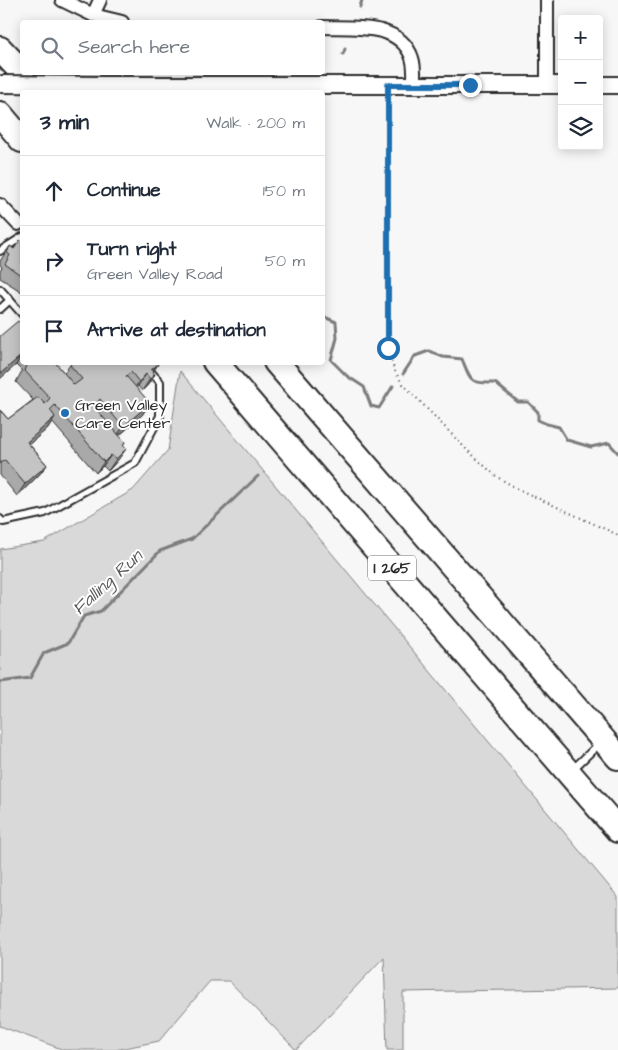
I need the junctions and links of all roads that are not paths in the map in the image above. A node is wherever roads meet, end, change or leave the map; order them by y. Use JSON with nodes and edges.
{"nodes":[{"id":1,"x":62,"y":0,"type":"edge"},
{"id":2,"x":100,"y":0,"type":"edge"},
{"id":3,"x":547,"y":0,"type":"edge"},
{"id":4,"x":93,"y":16,"type":"junction"},
{"id":5,"x":112,"y":20,"type":"edge"},
{"id":6,"x":325,"y":28,"type":"edge"},
{"id":7,"x":0,"y":49,"type":"edge"},
{"id":8,"x":20,"y":69,"type":"edge"},
{"id":9,"x":26,"y":75,"type":"edge"},
{"id":10,"x":0,"y":84,"type":"edge"},
{"id":11,"x":414,"y":85,"type":"junction"},
{"id":12,"x":554,"y":85,"type":"edge"},
{"id":13,"x":603,"y":85,"type":"edge"},
{"id":14,"x":618,"y":85,"type":"edge"},
{"id":15,"x":40,"y":90,"type":"edge"},
{"id":16,"x":0,"y":114,"type":"edge"},
{"id":17,"x":20,"y":138,"type":"edge"},
{"id":18,"x":0,"y":205,"type":"edge"},
{"id":19,"x":20,"y":227,"type":"edge"},
{"id":20,"x":20,"y":238,"type":"edge"},
{"id":21,"x":0,"y":252,"type":"edge"},
{"id":22,"x":0,"y":289,"type":"edge"},
{"id":23,"x":10,"y":300,"type":"junction"},
{"id":24,"x":0,"y":309,"type":"edge"},
{"id":25,"x":20,"y":312,"type":"edge"},
{"id":26,"x":145,"y":365,"type":"edge"},
{"id":27,"x":218,"y":365,"type":"edge"},
{"id":28,"x":279,"y":365,"type":"edge"},
{"id":29,"x":0,"y":519,"type":"edge"},
{"id":30,"x":611,"y":749,"type":"edge"},
{"id":31,"x":568,"y":773,"type":"junction"},
{"id":32,"x":618,"y":830,"type":"edge"}],
"edges":[{"from":1,"to":4,"type":"street"},
{"from":2,"to":4,"type":"street"},
{"from":3,"to":12,"type":"street"},
{"from":4,"to":5,"type":"street"},
{"from":6,"to":11,"type":"street"},
{"from":7,"to":8,"type":"highway"},
{"from":9,"to":15,"type":"highway"},
{"from":10,"to":11,"type":"street","bridge":true},
{"from":11,"to":12,"type":"street"},
{"from":13,"to":14,"type":"street"},
{"from":16,"to":17,"type":"highway"},
{"from":18,"to":19,"type":"street"},
{"from":20,"to":21,"type":"lane"},
{"from":22,"to":23,"type":"lane"},
{"from":23,"to":24,"type":"lane"},
{"from":23,"to":25,"type":"lane"},
{"from":26,"to":29,"type":"lane"},
{"from":27,"to":31,"type":"highway","number":"I 265"},
{"from":28,"to":30,"type":"highway","number":"I 265"},
{"from":30,"to":31,"type":"lane"},
{"from":31,"to":32,"type":"highway","number":"I 265"}]}
